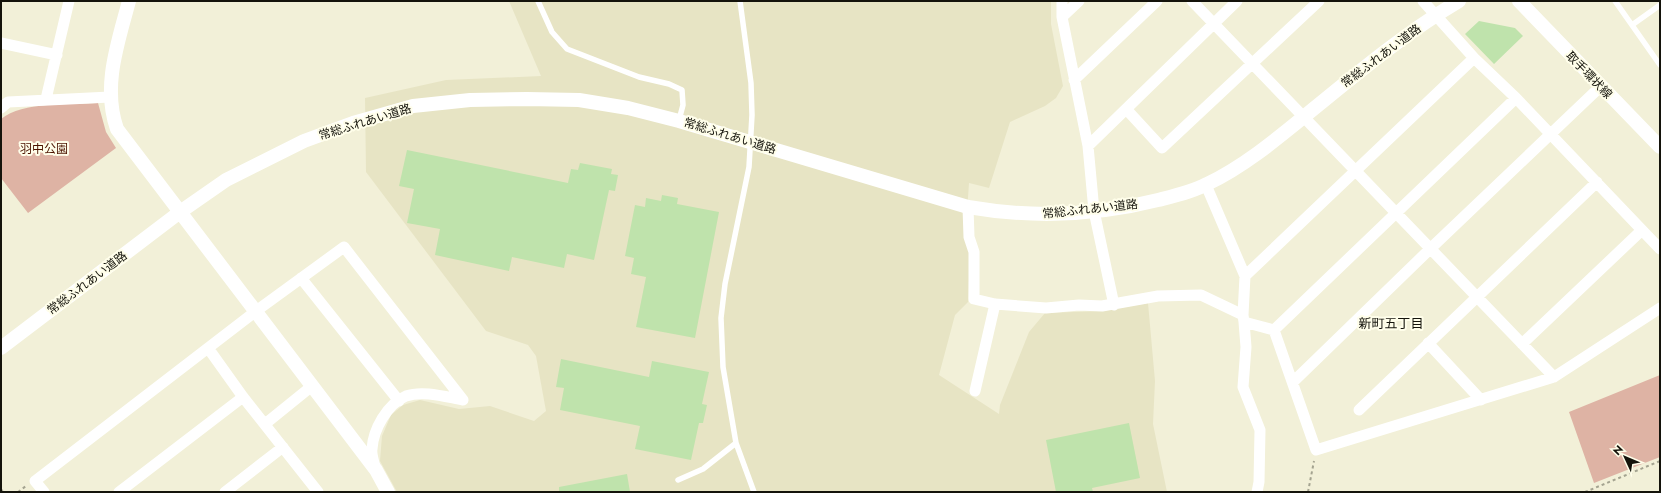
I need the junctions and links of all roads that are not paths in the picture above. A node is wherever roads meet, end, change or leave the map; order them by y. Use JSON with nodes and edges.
{"nodes":[{"id":1,"x":69,"y":1,"type":"edge"},
{"id":2,"x":129,"y":1,"type":"edge"},
{"id":3,"x":538,"y":1,"type":"edge"},
{"id":4,"x":740,"y":1,"type":"edge"},
{"id":5,"x":1062,"y":1,"type":"edge"},
{"id":6,"x":1079,"y":1,"type":"edge"},
{"id":7,"x":1157,"y":1,"type":"edge"},
{"id":8,"x":1192,"y":1,"type":"edge"},
{"id":9,"x":1237,"y":1,"type":"edge"},
{"id":10,"x":1319,"y":1,"type":"edge"},
{"id":11,"x":1423,"y":1,"type":"edge"},
{"id":12,"x":1459,"y":1,"type":"edge"},
{"id":13,"x":1519,"y":1,"type":"edge"},
{"id":14,"x":1615,"y":1,"type":"edge"},
{"id":15,"x":1660,"y":5,"type":"edge"},
{"id":16,"x":1435,"y":15,"type":"junction"},
{"id":17,"x":1062,"y":17,"type":"junction"},
{"id":18,"x":1213,"y":24,"type":"junction"},
{"id":19,"x":1632,"y":25,"type":"junction"},
{"id":20,"x":1,"y":43,"type":"edge"},
{"id":21,"x":57,"y":55,"type":"junction"},
{"id":22,"x":1474,"y":58,"type":"junction"},
{"id":23,"x":1251,"y":64,"type":"junction"},
{"id":24,"x":1660,"y":65,"type":"edge"},
{"id":25,"x":1074,"y":80,"type":"junction"},
{"id":26,"x":1600,"y":87,"type":"junction"},
{"id":27,"x":110,"y":97,"type":"junction"},
{"id":28,"x":1516,"y":98,"type":"junction"},
{"id":29,"x":46,"y":99,"type":"junction"},
{"id":30,"x":1,"y":108,"type":"edge"},
{"id":31,"x":1127,"y":110,"type":"junction"},
{"id":32,"x":1302,"y":118,"type":"junction"},
{"id":33,"x":679,"y":121,"type":"junction"},
{"id":34,"x":1551,"y":135,"type":"junction"},
{"id":35,"x":1088,"y":146,"type":"junction"},
{"id":36,"x":1660,"y":147,"type":"edge"},
{"id":37,"x":1355,"y":172,"type":"junction"},
{"id":38,"x":1597,"y":182,"type":"junction"},
{"id":39,"x":1206,"y":185,"type":"junction"},
{"id":40,"x":968,"y":207,"type":"junction"},
{"id":41,"x":1094,"y":211,"type":"junction"},
{"id":42,"x":180,"y":212,"type":"junction"},
{"id":43,"x":1396,"y":214,"type":"junction"},
{"id":44,"x":1642,"y":230,"type":"junction"},
{"id":45,"x":1430,"y":249,"type":"junction"},
{"id":46,"x":1660,"y":249,"type":"edge"},
{"id":47,"x":1245,"y":276,"type":"junction"},
{"id":48,"x":301,"y":278,"type":"junction"},
{"id":49,"x":1476,"y":297,"type":"junction"},
{"id":50,"x":995,"y":304,"type":"junction"},
{"id":51,"x":1114,"y":305,"type":"junction"},
{"id":52,"x":1660,"y":308,"type":"edge"},
{"id":53,"x":256,"y":311,"type":"junction"},
{"id":54,"x":1244,"y":318,"type":"junction"},
{"id":55,"x":1274,"y":330,"type":"junction"},
{"id":56,"x":1428,"y":343,"type":"junction"},
{"id":57,"x":1522,"y":344,"type":"junction"},
{"id":58,"x":1,"y":348,"type":"edge"},
{"id":59,"x":208,"y":348,"type":"junction"},
{"id":60,"x":1554,"y":377,"type":"junction"},
{"id":61,"x":1293,"y":382,"type":"junction"},
{"id":62,"x":312,"y":386,"type":"junction"},
{"id":63,"x":975,"y":391,"type":"dead end"},
{"id":64,"x":243,"y":397,"type":"junction"},
{"id":65,"x":1481,"y":400,"type":"junction"},
{"id":66,"x":399,"y":401,"type":"junction"},
{"id":67,"x":1359,"y":410,"type":"dead end"},
{"id":68,"x":265,"y":424,"type":"junction"},
{"id":69,"x":736,"y":443,"type":"junction"},
{"id":70,"x":283,"y":447,"type":"junction"},
{"id":71,"x":376,"y":470,"type":"junction"},
{"id":72,"x":678,"y":480,"type":"dead end"},
{"id":73,"x":44,"y":492,"type":"edge"},
{"id":74,"x":119,"y":492,"type":"edge"},
{"id":75,"x":225,"y":492,"type":"edge"},
{"id":76,"x":318,"y":492,"type":"edge"},
{"id":77,"x":388,"y":492,"type":"edge"},
{"id":78,"x":754,"y":492,"type":"edge"},
{"id":79,"x":1257,"y":492,"type":"edge"}],
"edges":[{"from":1,"to":21,"type":"street"},
{"from":2,"to":27,"type":"street"},
{"from":3,"to":33,"type":"lane"},
{"from":4,"to":69,"type":"lane"},
{"from":5,"to":17,"type":"street"},
{"from":6,"to":17,"type":"street"},
{"from":7,"to":25,"type":"street"},
{"from":8,"to":18,"type":"street"},
{"from":9,"to":18,"type":"street"},
{"from":10,"to":23,"type":"street"},
{"from":11,"to":16,"type":"street"},
{"from":12,"to":16,"type":"street","name":"常総ふれあい道路"},
{"from":13,"to":26,"type":"street","name":"取手環状線"},
{"from":14,"to":19,"type":"lane"},
{"from":15,"to":19,"type":"lane"},
{"from":16,"to":22,"type":"street"},
{"from":16,"to":32,"type":"street","name":"常総ふれあい道路"},
{"from":17,"to":25,"type":"street"},
{"from":18,"to":23,"type":"street"},
{"from":18,"to":31,"type":"street"},
{"from":19,"to":24,"type":"lane"},
{"from":20,"to":21,"type":"street"},
{"from":21,"to":29,"type":"street"},
{"from":22,"to":28,"type":"street"},
{"from":22,"to":37,"type":"street"},
{"from":23,"to":31,"type":"street"},
{"from":23,"to":32,"type":"street"},
{"from":25,"to":35,"type":"street"},
{"from":26,"to":34,"type":"street"},
{"from":26,"to":36,"type":"street","name":"取手環状線"},
{"from":27,"to":29,"type":"street"},
{"from":27,"to":42,"type":"street"},
{"from":28,"to":34,"type":"street"},
{"from":28,"to":43,"type":"street"},
{"from":29,"to":30,"type":"street"},
{"from":31,"to":35,"type":"street"},
{"from":32,"to":37,"type":"street"},
{"from":32,"to":39,"type":"street","name":"常総ふれあい道路"},
{"from":33,"to":40,"type":"street","name":"常総ふれあい道路"},
{"from":33,"to":42,"type":"street","name":"常総ふれあい道路"},
{"from":34,"to":38,"type":"street"},
{"from":34,"to":45,"type":"street"},
{"from":35,"to":41,"type":"street"},
{"from":37,"to":43,"type":"street"},
{"from":37,"to":47,"type":"street"},
{"from":38,"to":44,"type":"street"},
{"from":38,"to":49,"type":"street"},
{"from":39,"to":41,"type":"street","name":"常総ふれあい道路"},
{"from":39,"to":47,"type":"street"},
{"from":40,"to":41,"type":"street","name":"常総ふれあい道路"},
{"from":40,"to":50,"type":"street"},
{"from":41,"to":51,"type":"street"},
{"from":42,"to":53,"type":"street"},
{"from":42,"to":58,"type":"street","name":"常総ふれあい道路"},
{"from":43,"to":45,"type":"street"},
{"from":43,"to":55,"type":"street"},
{"from":44,"to":46,"type":"street"},
{"from":44,"to":57,"type":"street"},
{"from":45,"to":49,"type":"street"},
{"from":45,"to":61,"type":"street"},
{"from":47,"to":54,"type":"street"},
{"from":48,"to":53,"type":"street"},
{"from":48,"to":66,"type":"street"},
{"from":48,"to":66,"type":"street"},
{"from":49,"to":56,"type":"street"},
{"from":49,"to":57,"type":"street"},
{"from":50,"to":51,"type":"street"},
{"from":50,"to":63,"type":"street"},
{"from":51,"to":54,"type":"street"},
{"from":52,"to":60,"type":"street"},
{"from":53,"to":59,"type":"street"},
{"from":53,"to":62,"type":"street"},
{"from":54,"to":55,"type":"street"},
{"from":54,"to":79,"type":"street"},
{"from":55,"to":61,"type":"street"},
{"from":56,"to":65,"type":"street"},
{"from":56,"to":67,"type":"street"},
{"from":57,"to":60,"type":"street"},
{"from":59,"to":64,"type":"street"},
{"from":59,"to":73,"type":"street"},
{"from":60,"to":65,"type":"street"},
{"from":61,"to":65,"type":"street"},
{"from":62,"to":68,"type":"street"},
{"from":62,"to":71,"type":"street"},
{"from":64,"to":68,"type":"street"},
{"from":64,"to":74,"type":"street"},
{"from":66,"to":71,"type":"street"},
{"from":68,"to":70,"type":"street"},
{"from":69,"to":72,"type":"lane"},
{"from":69,"to":78,"type":"lane"},
{"from":70,"to":75,"type":"street"},
{"from":70,"to":76,"type":"street"},
{"from":71,"to":77,"type":"street"}]}
